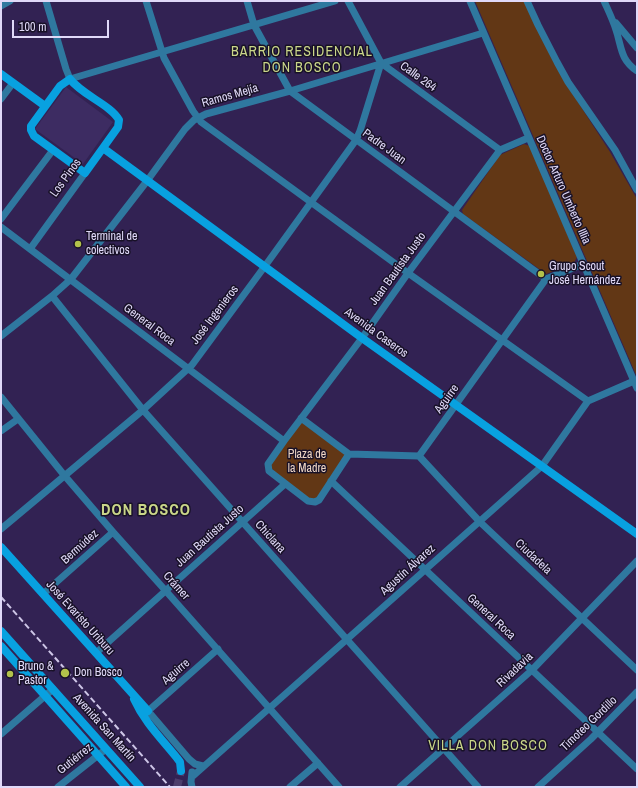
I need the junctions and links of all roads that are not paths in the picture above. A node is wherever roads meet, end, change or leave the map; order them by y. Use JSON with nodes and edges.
{"nodes":[{"id":1,"x":10,"y":1,"type":"edge"},
{"id":2,"x":46,"y":1,"type":"edge"},
{"id":3,"x":146,"y":1,"type":"edge"},
{"id":4,"x":247,"y":1,"type":"edge"},
{"id":5,"x":335,"y":1,"type":"edge"},
{"id":6,"x":348,"y":1,"type":"edge"},
{"id":7,"x":470,"y":1,"type":"edge"},
{"id":8,"x":527,"y":1,"type":"edge"},
{"id":9,"x":604,"y":1,"type":"edge"},
{"id":10,"x":1,"y":6,"type":"edge"},
{"id":11,"x":609,"y":13,"type":"junction"},
{"id":12,"x":254,"y":25,"type":"junction"},
{"id":13,"x":483,"y":33,"type":"junction"},
{"id":14,"x":634,"y":41,"type":"edge"},
{"id":15,"x":620,"y":48,"type":"junction"},
{"id":16,"x":637,"y":48,"type":"edge"},
{"id":17,"x":162,"y":52,"type":"junction"},
{"id":18,"x":381,"y":63,"type":"junction"},
{"id":19,"x":636,"y":69,"type":"edge"},
{"id":20,"x":1,"y":74,"type":"edge"},
{"id":21,"x":70,"y":79,"type":"junction"},
{"id":22,"x":13,"y":83,"type":"junction"},
{"id":23,"x":290,"y":90,"type":"junction"},
{"id":24,"x":1,"y":99,"type":"edge"},
{"id":25,"x":45,"y":106,"type":"junction"},
{"id":26,"x":198,"y":118,"type":"junction"},
{"id":27,"x":528,"y":138,"type":"junction"},
{"id":28,"x":356,"y":140,"type":"junction"},
{"id":29,"x":103,"y":148,"type":"junction"},
{"id":30,"x":53,"y":150,"type":"junction"},
{"id":31,"x":500,"y":150,"type":"junction"},
{"id":32,"x":85,"y":173,"type":"junction"},
{"id":33,"x":147,"y":181,"type":"junction"},
{"id":34,"x":637,"y":190,"type":"edge"},
{"id":35,"x":311,"y":203,"type":"junction"},
{"id":36,"x":454,"y":212,"type":"junction"},
{"id":37,"x":1,"y":219,"type":"edge"},
{"id":38,"x":2,"y":231,"type":"edge"},
{"id":39,"x":30,"y":249,"type":"junction"},
{"id":40,"x":583,"y":264,"type":"junction"},
{"id":41,"x":265,"y":266,"type":"junction"},
{"id":42,"x":408,"y":273,"type":"junction"},
{"id":43,"x":71,"y":279,"type":"junction"},
{"id":44,"x":546,"y":279,"type":"junction"},
{"id":45,"x":52,"y":296,"type":"junction"},
{"id":46,"x":1,"y":336,"type":"edge"},
{"id":47,"x":362,"y":338,"type":"junction"},
{"id":48,"x":502,"y":341,"type":"junction"},
{"id":49,"x":188,"y":369,"type":"junction"},
{"id":50,"x":635,"y":384,"type":"edge"},
{"id":51,"x":1,"y":397,"type":"edge"},
{"id":52,"x":588,"y":401,"type":"junction"},
{"id":53,"x":456,"y":405,"type":"junction"},
{"id":54,"x":143,"y":410,"type":"junction"},
{"id":55,"x":301,"y":418,"type":"junction"},
{"id":56,"x":18,"y":419,"type":"junction"},
{"id":57,"x":1,"y":432,"type":"edge"},
{"id":58,"x":284,"y":441,"type":"junction"},
{"id":59,"x":349,"y":454,"type":"junction"},
{"id":60,"x":419,"y":456,"type":"junction"},
{"id":61,"x":542,"y":466,"type":"junction"},
{"id":62,"x":64,"y":475,"type":"junction"},
{"id":63,"x":331,"y":481,"type":"junction"},
{"id":64,"x":285,"y":484,"type":"junction"},
{"id":65,"x":241,"y":522,"type":"junction"},
{"id":66,"x":480,"y":522,"type":"junction"},
{"id":67,"x":1,"y":529,"type":"edge"},
{"id":68,"x":113,"y":532,"type":"junction"},
{"id":69,"x":637,"y":534,"type":"edge"},
{"id":70,"x":1,"y":547,"type":"edge"},
{"id":71,"x":637,"y":561,"type":"edge"},
{"id":72,"x":425,"y":570,"type":"junction"},
{"id":73,"x":166,"y":590,"type":"junction"},
{"id":74,"x":43,"y":594,"type":"junction"},
{"id":75,"x":583,"y":618,"type":"junction"},
{"id":76,"x":1,"y":631,"type":"edge"},
{"id":77,"x":347,"y":640,"type":"junction"},
{"id":78,"x":1,"y":646,"type":"edge"},
{"id":79,"x":218,"y":649,"type":"junction"},
{"id":80,"x":96,"y":654,"type":"junction"},
{"id":81,"x":532,"y":670,"type":"junction"},
{"id":82,"x":637,"y":670,"type":"edge"},
{"id":83,"x":53,"y":689,"type":"junction"},
{"id":84,"x":130,"y":692,"type":"junction"},
{"id":85,"x":637,"y":692,"type":"edge"},
{"id":86,"x":46,"y":696,"type":"junction"},
{"id":87,"x":270,"y":708,"type":"junction"},
{"id":88,"x":148,"y":711,"type":"junction"},
{"id":89,"x":598,"y":732,"type":"junction"},
{"id":90,"x":1,"y":734,"type":"edge"},
{"id":91,"x":106,"y":749,"type":"junction"},
{"id":92,"x":443,"y":749,"type":"junction"},
{"id":93,"x":98,"y":755,"type":"junction"},
{"id":94,"x":189,"y":759,"type":"junction"},
{"id":95,"x":318,"y":763,"type":"junction"},
{"id":96,"x":203,"y":766,"type":"junction"},
{"id":97,"x":637,"y":769,"type":"edge"},
{"id":98,"x":181,"y":771,"type":"tunnel mouth"},
{"id":99,"x":193,"y":776,"type":"junction"},
{"id":100,"x":58,"y":787,"type":"edge"},
{"id":101,"x":126,"y":787,"type":"edge"},
{"id":102,"x":140,"y":787,"type":"edge"},
{"id":103,"x":192,"y":787,"type":"edge"},
{"id":104,"x":290,"y":787,"type":"edge"},
{"id":105,"x":339,"y":787,"type":"edge"},
{"id":106,"x":400,"y":787,"type":"edge"},
{"id":107,"x":478,"y":787,"type":"edge"},
{"id":108,"x":538,"y":787,"type":"edge"}],
"edges":[{"from":1,"to":10,"type":"street"},
{"from":2,"to":21,"type":"street"},
{"from":3,"to":17,"type":"street"},
{"from":4,"to":12,"type":"street","name":"Padre Juan"},
{"from":5,"to":12,"type":"street"},
{"from":6,"to":18,"type":"street","name":"Calle 264"},
{"from":7,"to":13,"type":"street","name":"Doctor Arturo Umberto Illia"},
{"from":8,"to":34,"type":"street"},
{"from":9,"to":11,"type":"street"},
{"from":11,"to":14,"type":"street"},
{"from":11,"to":15,"type":"street"},
{"from":12,"to":17,"type":"street"},
{"from":12,"to":23,"type":"street","name":"Padre Juan"},
{"from":13,"to":18,"type":"street","name":"Ramos Mejía"},
{"from":13,"to":27,"type":"street","name":"Doctor Arturo Umberto Illia"},
{"from":14,"to":15,"type":"street"},
{"from":14,"to":16,"type":"street"},
{"from":15,"to":19,"type":"street"},
{"from":17,"to":21,"type":"street"},
{"from":17,"to":26,"type":"street"},
{"from":18,"to":23,"type":"street","name":"Ramos Mejía"},
{"from":18,"to":28,"type":"street","name":"José Ingenieros"},
{"from":18,"to":31,"type":"street","name":"Calle 264"},
{"from":20,"to":22,"type":"street"},
{"from":21,"to":25,"type":"street"},
{"from":21,"to":29,"type":"street","name":"Los Pinos"},
{"from":22,"to":24,"type":"street"},
{"from":22,"to":25,"type":"street"},
{"from":23,"to":26,"type":"street","name":"Ramos Mejía"},
{"from":23,"to":28,"type":"street","name":"Padre Juan"},
{"from":25,"to":30,"type":"street"},
{"from":26,"to":33,"type":"street","name":"Ramos Mejía"},
{"from":26,"to":35,"type":"street"},
{"from":27,"to":31,"type":"street"},
{"from":27,"to":40,"type":"street","name":"Doctor Arturo Umberto Illia"},
{"from":28,"to":35,"type":"street","name":"José Ingenieros"},
{"from":28,"to":36,"type":"street","name":"Padre Juan"},
{"from":29,"to":32,"type":"street","name":"Los Pinos"},
{"from":29,"to":33,"type":"street","name":"Avenida Caseros"},
{"from":30,"to":32,"type":"street"},
{"from":30,"to":37,"type":"street"},
{"from":31,"to":36,"type":"street","name":"Juan Bautista Justo"},
{"from":32,"to":39,"type":"street","name":"Los Pinos"},
{"from":33,"to":41,"type":"street","name":"Avenida Caseros"},
{"from":33,"to":43,"type":"street","name":"Ramos Mejía"},
{"from":35,"to":41,"type":"street","name":"José Ingenieros"},
{"from":35,"to":42,"type":"street"},
{"from":36,"to":42,"type":"street","name":"Juan Bautista Justo"},
{"from":36,"to":44,"type":"street","name":"Padre Juan"},
{"from":38,"to":39,"type":"street","name":"General Roca"},
{"from":39,"to":43,"type":"street","name":"General Roca"},
{"from":40,"to":44,"type":"street"},
{"from":40,"to":50,"type":"street","name":"Doctor Arturo Umberto Illia"},
{"from":41,"to":47,"type":"street","name":"Avenida Caseros"},
{"from":41,"to":49,"type":"street","name":"José Ingenieros"},
{"from":42,"to":47,"type":"street","name":"Juan Bautista Justo"},
{"from":42,"to":48,"type":"street"},
{"from":43,"to":45,"type":"street","name":"Ramos Mejía"},
{"from":43,"to":49,"type":"street","name":"General Roca"},
{"from":44,"to":48,"type":"street","name":"Aguirre"},
{"from":45,"to":46,"type":"street","name":"Ramos Mejía"},
{"from":45,"to":54,"type":"street","name":"Chiclana"},
{"from":47,"to":53,"type":"street","name":"Avenida Caseros"},
{"from":47,"to":55,"type":"street","name":"Juan Bautista Justo"},
{"from":48,"to":52,"type":"street"},
{"from":48,"to":53,"type":"street","name":"Aguirre"},
{"from":49,"to":54,"type":"street","name":"José Ingenieros"},
{"from":49,"to":58,"type":"street","name":"General Roca"},
{"from":50,"to":52,"type":"street"},
{"from":51,"to":56,"type":"street","name":"Crámer"},
{"from":52,"to":61,"type":"street","name":"Agustín Álvarez"},
{"from":53,"to":60,"type":"street","name":"Aguirre"},
{"from":53,"to":61,"type":"street","name":"Avenida Caseros"},
{"from":54,"to":62,"type":"street","name":"José Ingenieros"},
{"from":54,"to":65,"type":"street","name":"Chiclana"},
{"from":55,"to":58,"type":"street","name":"Juan Bautista Justo"},
{"from":55,"to":59,"type":"street"},
{"from":56,"to":57,"type":"street"},
{"from":56,"to":62,"type":"street","name":"Crámer"},
{"from":58,"to":64,"type":"street","name":"Juan Bautista Justo"},
{"from":59,"to":60,"type":"street"},
{"from":59,"to":63,"type":"street"},
{"from":60,"to":66,"type":"street","name":"Ciudadela"},
{"from":61,"to":66,"type":"street","name":"Agustín Álvarez"},
{"from":61,"to":69,"type":"street","name":"Avenida Caseros"},
{"from":62,"to":67,"type":"street","name":"José Ingenieros"},
{"from":62,"to":68,"type":"street","name":"Crámer"},
{"from":63,"to":64,"type":"street"},
{"from":63,"to":72,"type":"street","name":"General Roca"},
{"from":64,"to":65,"type":"street","name":"Juan Bautista Justo"},
{"from":65,"to":73,"type":"street","name":"Juan Bautista Justo"},
{"from":65,"to":77,"type":"street","name":"Chiclana"},
{"from":66,"to":72,"type":"street","name":"Agustín Álvarez"},
{"from":66,"to":75,"type":"street","name":"Ciudadela"},
{"from":68,"to":73,"type":"street","name":"Crámer"},
{"from":68,"to":74,"type":"street","name":"Bermúdez"},
{"from":70,"to":74,"type":"street","name":"José Evaristo Uriburu"},
{"from":71,"to":75,"type":"street","name":"Rivadavia"},
{"from":72,"to":77,"type":"street","name":"Agustín Álvarez"},
{"from":72,"to":81,"type":"street","name":"General Roca"},
{"from":73,"to":79,"type":"street","name":"Crámer"},
{"from":73,"to":80,"type":"street","name":"Juan Bautista Justo"},
{"from":74,"to":80,"type":"street","name":"José Evaristo Uriburu"},
{"from":75,"to":81,"type":"street","name":"Rivadavia"},
{"from":75,"to":82,"type":"street","name":"Ciudadela"},
{"from":76,"to":83,"type":"street","name":"Avenida San Martín"},
{"from":77,"to":87,"type":"street","name":"Agustín Álvarez"},
{"from":77,"to":92,"type":"street","name":"Chiclana"},
{"from":78,"to":86,"type":"street","name":"Avenida San Martín"},
{"from":79,"to":87,"type":"street","name":"Crámer"},
{"from":79,"to":88,"type":"street","name":"Aguirre"},
{"from":80,"to":84,"type":"street","name":"José Evaristo Uriburu"},
{"from":81,"to":89,"type":"street","name":"General Roca"},
{"from":81,"to":92,"type":"street","name":"Rivadavia"},
{"from":83,"to":86,"type":"street"},
{"from":83,"to":91,"type":"street","name":"Avenida San Martín"},
{"from":84,"to":88,"type":"street","name":"José Evaristo Uriburu"},
{"from":84,"to":98,"type":"street"},
{"from":85,"to":89,"type":"street","name":"Timoteo Gordillo"},
{"from":86,"to":90,"type":"street"},
{"from":86,"to":93,"type":"street","name":"Avenida San Martín"},
{"from":87,"to":95,"type":"street","name":"Crámer"},
{"from":87,"to":96,"type":"street","name":"Agustín Álvarez"},
{"from":88,"to":94,"type":"street","name":"José Evaristo Uriburu"},
{"from":89,"to":97,"type":"street","name":"General Roca"},
{"from":89,"to":108,"type":"street","name":"Timoteo Gordillo"},
{"from":91,"to":93,"type":"street","name":"Gutiérrez"},
{"from":91,"to":102,"type":"street","name":"Avenida San Martín"},
{"from":92,"to":106,"type":"street","name":"Rivadavia"},
{"from":92,"to":107,"type":"street","name":"Chiclana"},
{"from":93,"to":100,"type":"street","name":"Gutiérrez"},
{"from":93,"to":101,"type":"street","name":"Avenida San Martín"},
{"from":94,"to":96,"type":"street","name":"José Evaristo Uriburu"},
{"from":94,"to":99,"type":"street","name":"José Evaristo Uriburu"},
{"from":95,"to":104,"type":"street"},
{"from":95,"to":105,"type":"street","name":"Crámer"},
{"from":96,"to":99,"type":"street","name":"Agustín Álvarez"},
{"from":99,"to":103,"type":"street","name":"José Evaristo Uriburu"}]}
